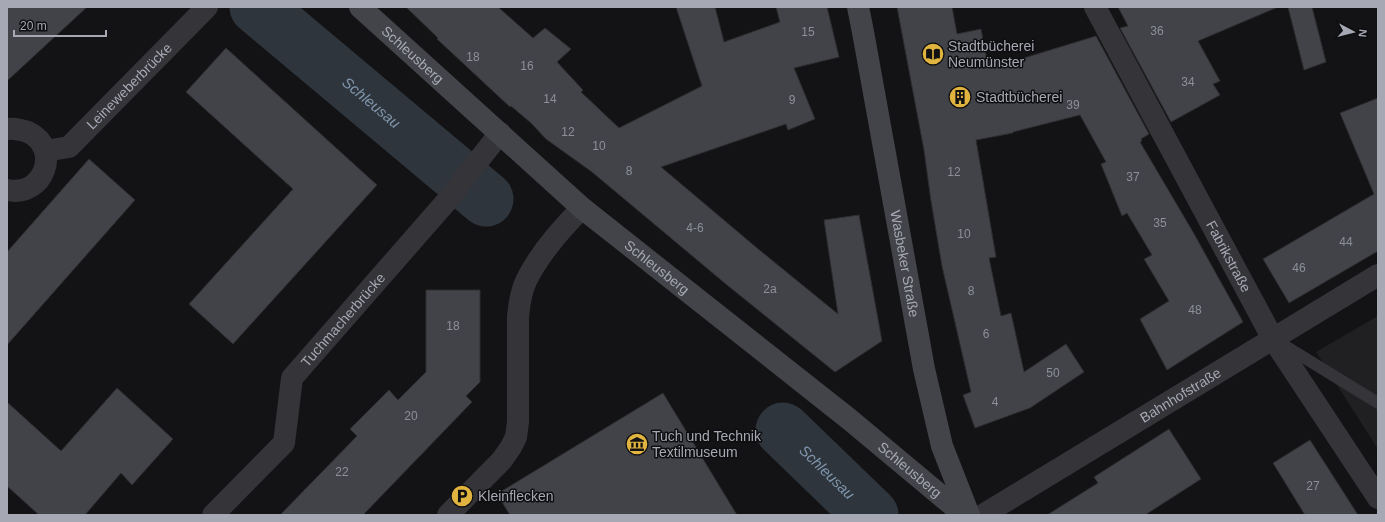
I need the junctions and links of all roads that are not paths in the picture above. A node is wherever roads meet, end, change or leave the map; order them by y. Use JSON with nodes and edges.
{"nodes":[{"id":1,"x":207,"y":7,"type":"edge"},
{"id":2,"x":360,"y":7,"type":"edge"},
{"id":3,"x":858,"y":7,"type":"edge"},
{"id":4,"x":1095,"y":7,"type":"edge"},
{"id":5,"x":7,"y":130,"type":"edge"},
{"id":6,"x":500,"y":133,"type":"junction"},
{"id":7,"x":45,"y":151,"type":"junction"},
{"id":8,"x":7,"y":190,"type":"edge"},
{"id":9,"x":582,"y":208,"type":"junction"},
{"id":10,"x":1378,"y":275,"type":"edge"},
{"id":11,"x":1273,"y":339,"type":"junction"},
{"id":12,"x":1378,"y":404,"type":"edge"},
{"id":13,"x":1378,"y":498,"type":"edge"},
{"id":14,"x":213,"y":515,"type":"edge"},
{"id":15,"x":448,"y":515,"type":"edge"},
{"id":16,"x":964,"y":515,"type":"edge"},
{"id":17,"x":969,"y":515,"type":"edge"},
{"id":18,"x":983,"y":515,"type":"edge"}],
"edges":[{"from":1,"to":7,"type":"street","name":"Leineweberbrücke"},
{"from":2,"to":6,"type":"street","name":"Schleusberg"},
{"from":3,"to":17,"type":"street","name":"Wasbeker Straße"},
{"from":4,"to":11,"type":"street","name":"Fabrikstraße"},
{"from":5,"to":7,"type":"street"},
{"from":6,"to":9,"type":"street","name":"Schleusberg"},
{"from":6,"to":14,"type":"street","name":"Tuchmacherbrücke"},
{"from":7,"to":8,"type":"street"},
{"from":9,"to":15,"type":"street"},
{"from":9,"to":16,"type":"street","name":"Schleusberg"},
{"from":10,"to":11,"type":"street","name":"Bahnhofstraße"},
{"from":11,"to":12,"type":"lane"},
{"from":11,"to":13,"type":"street","name":"Fabrikstraße"},
{"from":11,"to":18,"type":"street","name":"Bahnhofstraße"}]}
